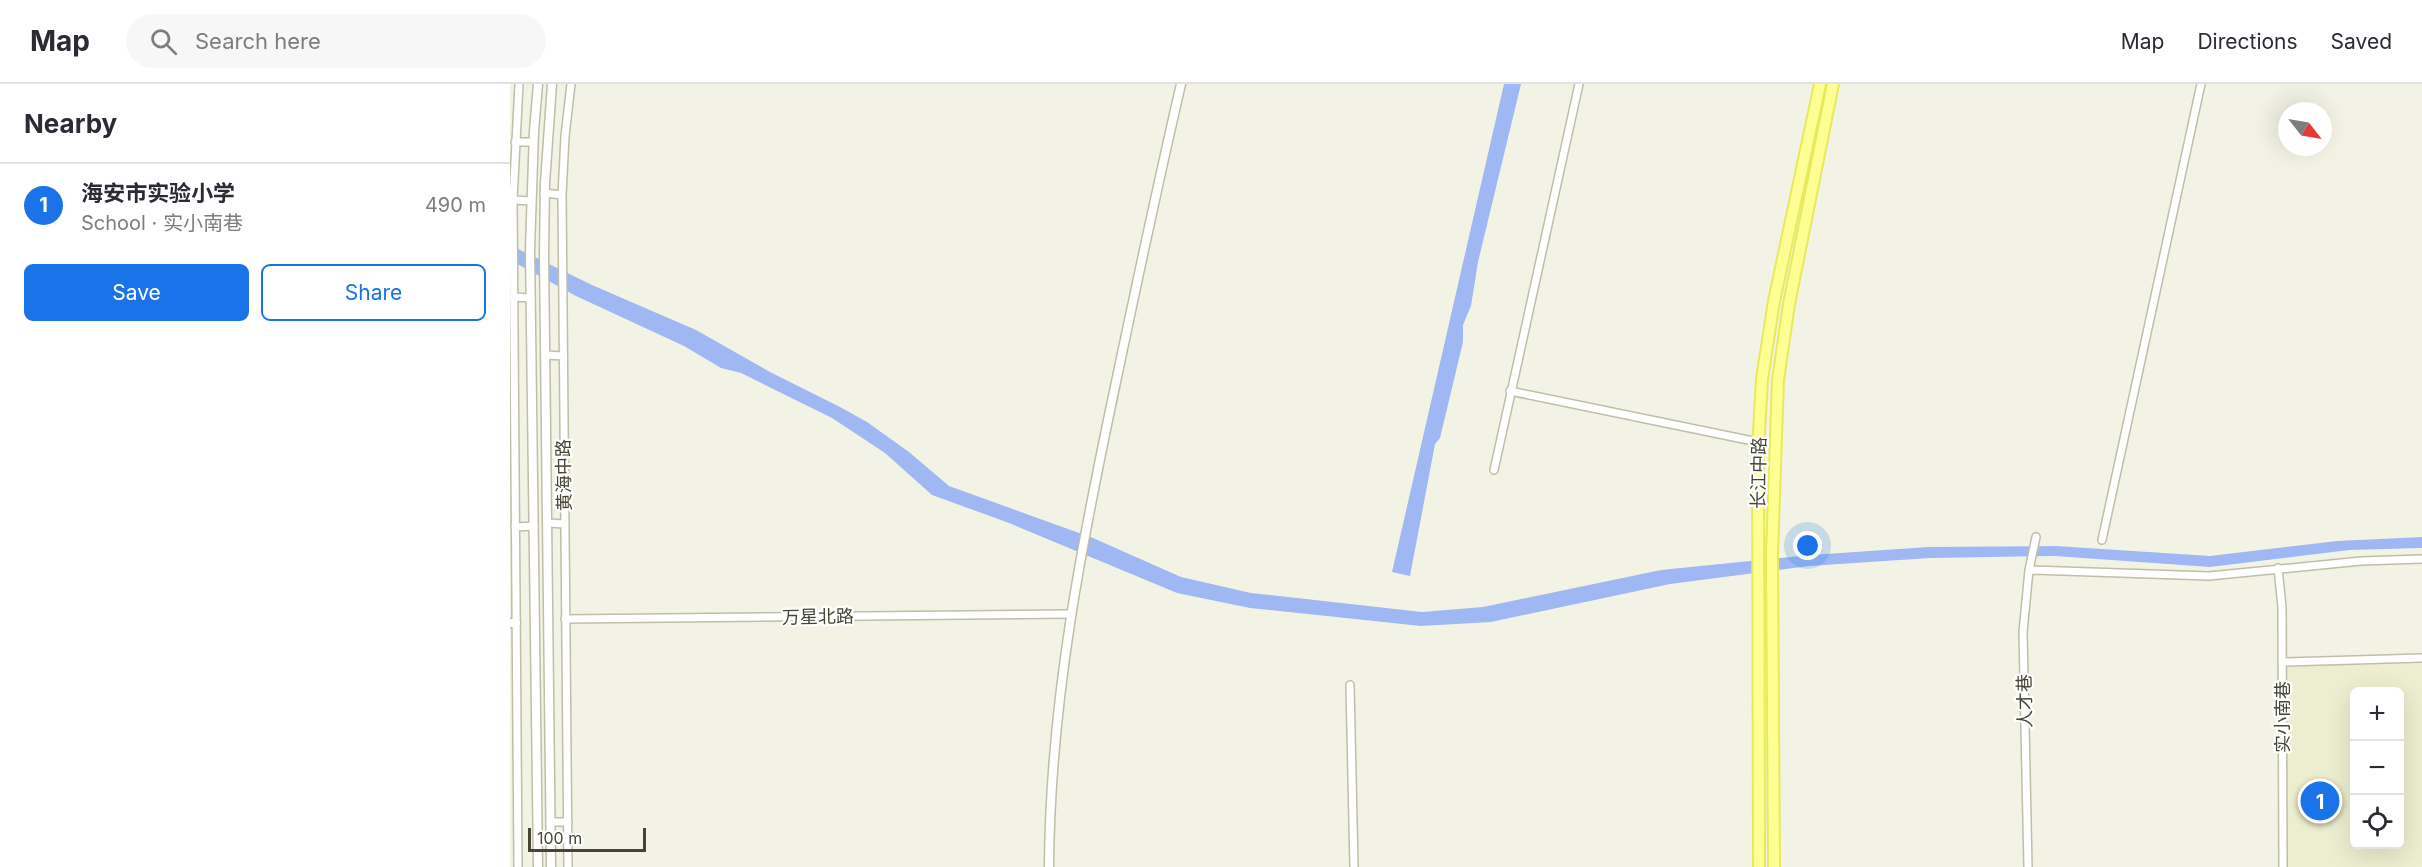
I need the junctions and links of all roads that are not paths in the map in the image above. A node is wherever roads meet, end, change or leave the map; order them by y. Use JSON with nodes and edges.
{"nodes":[{"id":1,"x":519,"y":84,"type":"edge"},
{"id":2,"x":538,"y":84,"type":"edge"},
{"id":3,"x":552,"y":84,"type":"edge"},
{"id":4,"x":571,"y":84,"type":"edge"},
{"id":5,"x":1181,"y":84,"type":"edge"},
{"id":6,"x":1579,"y":84,"type":"edge"},
{"id":7,"x":1820,"y":84,"type":"edge"},
{"id":8,"x":1833,"y":84,"type":"edge"},
{"id":9,"x":2201,"y":84,"type":"edge"},
{"id":10,"x":515,"y":142,"type":"junction"},
{"id":11,"x":533,"y":142,"type":"junction"},
{"id":12,"x":544,"y":193,"type":"junction"},
{"id":13,"x":562,"y":195,"type":"junction"},
{"id":14,"x":513,"y":200,"type":"junction"},
{"id":15,"x":531,"y":201,"type":"junction"},
{"id":16,"x":513,"y":297,"type":"junction"},
{"id":17,"x":531,"y":298,"type":"junction"},
{"id":18,"x":545,"y":355,"type":"junction"},
{"id":19,"x":563,"y":356,"type":"junction"},
{"id":20,"x":1510,"y":391,"type":"junction"},
{"id":21,"x":1758,"y":442,"type":"junction"},
{"id":22,"x":1494,"y":470,"type":"dead end"},
{"id":23,"x":547,"y":524,"type":"junction"},
{"id":24,"x":565,"y":524,"type":"junction"},
{"id":25,"x":534,"y":526,"type":"junction"},
{"id":26,"x":515,"y":527,"type":"junction"},
{"id":27,"x":2036,"y":539,"type":"dead end"},
{"id":28,"x":2102,"y":540,"type":"dead end"},
{"id":29,"x":2422,"y":559,"type":"edge"},
{"id":30,"x":2030,"y":568,"type":"junction"},
{"id":31,"x":2278,"y":568,"type":"junction"},
{"id":32,"x":1071,"y":614,"type":"junction"},
{"id":33,"x":566,"y":619,"type":"junction"},
{"id":34,"x":513,"y":623,"type":"edge"},
{"id":35,"x":2422,"y":658,"type":"edge"},
{"id":36,"x":2283,"y":662,"type":"junction"},
{"id":37,"x":1350,"y":685,"type":"dead end"},
{"id":38,"x":550,"y":822,"type":"junction"},
{"id":39,"x":568,"y":822,"type":"junction"},
{"id":40,"x":518,"y":867,"type":"edge"},
{"id":41,"x":538,"y":867,"type":"edge"},
{"id":42,"x":550,"y":867,"type":"edge"},
{"id":43,"x":568,"y":867,"type":"edge"},
{"id":44,"x":1049,"y":867,"type":"edge"},
{"id":45,"x":1354,"y":867,"type":"edge"},
{"id":46,"x":1759,"y":867,"type":"edge"},
{"id":47,"x":1774,"y":867,"type":"edge"},
{"id":48,"x":2028,"y":867,"type":"edge"},
{"id":49,"x":2283,"y":867,"type":"edge"}],
"edges":[{"from":1,"to":10,"type":"street"},
{"from":2,"to":11,"type":"street","name":"黄海中路"},
{"from":3,"to":12,"type":"street","name":"黄海中路"},
{"from":4,"to":13,"type":"street","name":"黄海中路"},
{"from":5,"to":32,"type":"street"},
{"from":6,"to":20,"type":"street"},
{"from":7,"to":21,"type":"main road","name":"长江中路"},
{"from":8,"to":47,"type":"main road","name":"长江中路"},
{"from":9,"to":28,"type":"street"},
{"from":10,"to":11,"type":"street"},
{"from":10,"to":14,"type":"street"},
{"from":11,"to":15,"type":"street","name":"黄海中路"},
{"from":12,"to":13,"type":"street"},
{"from":12,"to":18,"type":"street","name":"黄海中路"},
{"from":13,"to":19,"type":"street","name":"黄海中路"},
{"from":14,"to":15,"type":"street"},
{"from":14,"to":16,"type":"street"},
{"from":15,"to":17,"type":"street","name":"黄海中路"},
{"from":16,"to":17,"type":"street"},
{"from":16,"to":26,"type":"street"},
{"from":17,"to":25,"type":"street","name":"黄海中路"},
{"from":18,"to":19,"type":"street"},
{"from":18,"to":23,"type":"street","name":"黄海中路"},
{"from":19,"to":24,"type":"street","name":"黄海中路"},
{"from":20,"to":21,"type":"street"},
{"from":20,"to":22,"type":"street"},
{"from":21,"to":46,"type":"main road","name":"长江中路"},
{"from":23,"to":24,"type":"street"},
{"from":23,"to":38,"type":"street","name":"黄海中路"},
{"from":24,"to":33,"type":"street","name":"黄海中路"},
{"from":25,"to":26,"type":"street"},
{"from":25,"to":41,"type":"street","name":"黄海中路"},
{"from":26,"to":34,"type":"street"},
{"from":27,"to":30,"type":"street","name":"人才巷"},
{"from":29,"to":31,"type":"street"},
{"from":30,"to":31,"type":"street"},
{"from":30,"to":48,"type":"street","name":"人才巷"},
{"from":31,"to":36,"type":"street","name":"实小南巷"},
{"from":32,"to":33,"type":"street","name":"万星北路"},
{"from":32,"to":44,"type":"street"},
{"from":33,"to":39,"type":"street","name":"黄海中路"},
{"from":34,"to":40,"type":"street"},
{"from":35,"to":36,"type":"street"},
{"from":36,"to":49,"type":"street","name":"实小南巷"},
{"from":37,"to":45,"type":"street"},
{"from":38,"to":39,"type":"street"},
{"from":38,"to":42,"type":"street","name":"黄海中路"},
{"from":39,"to":43,"type":"street","name":"黄海中路"}]}
